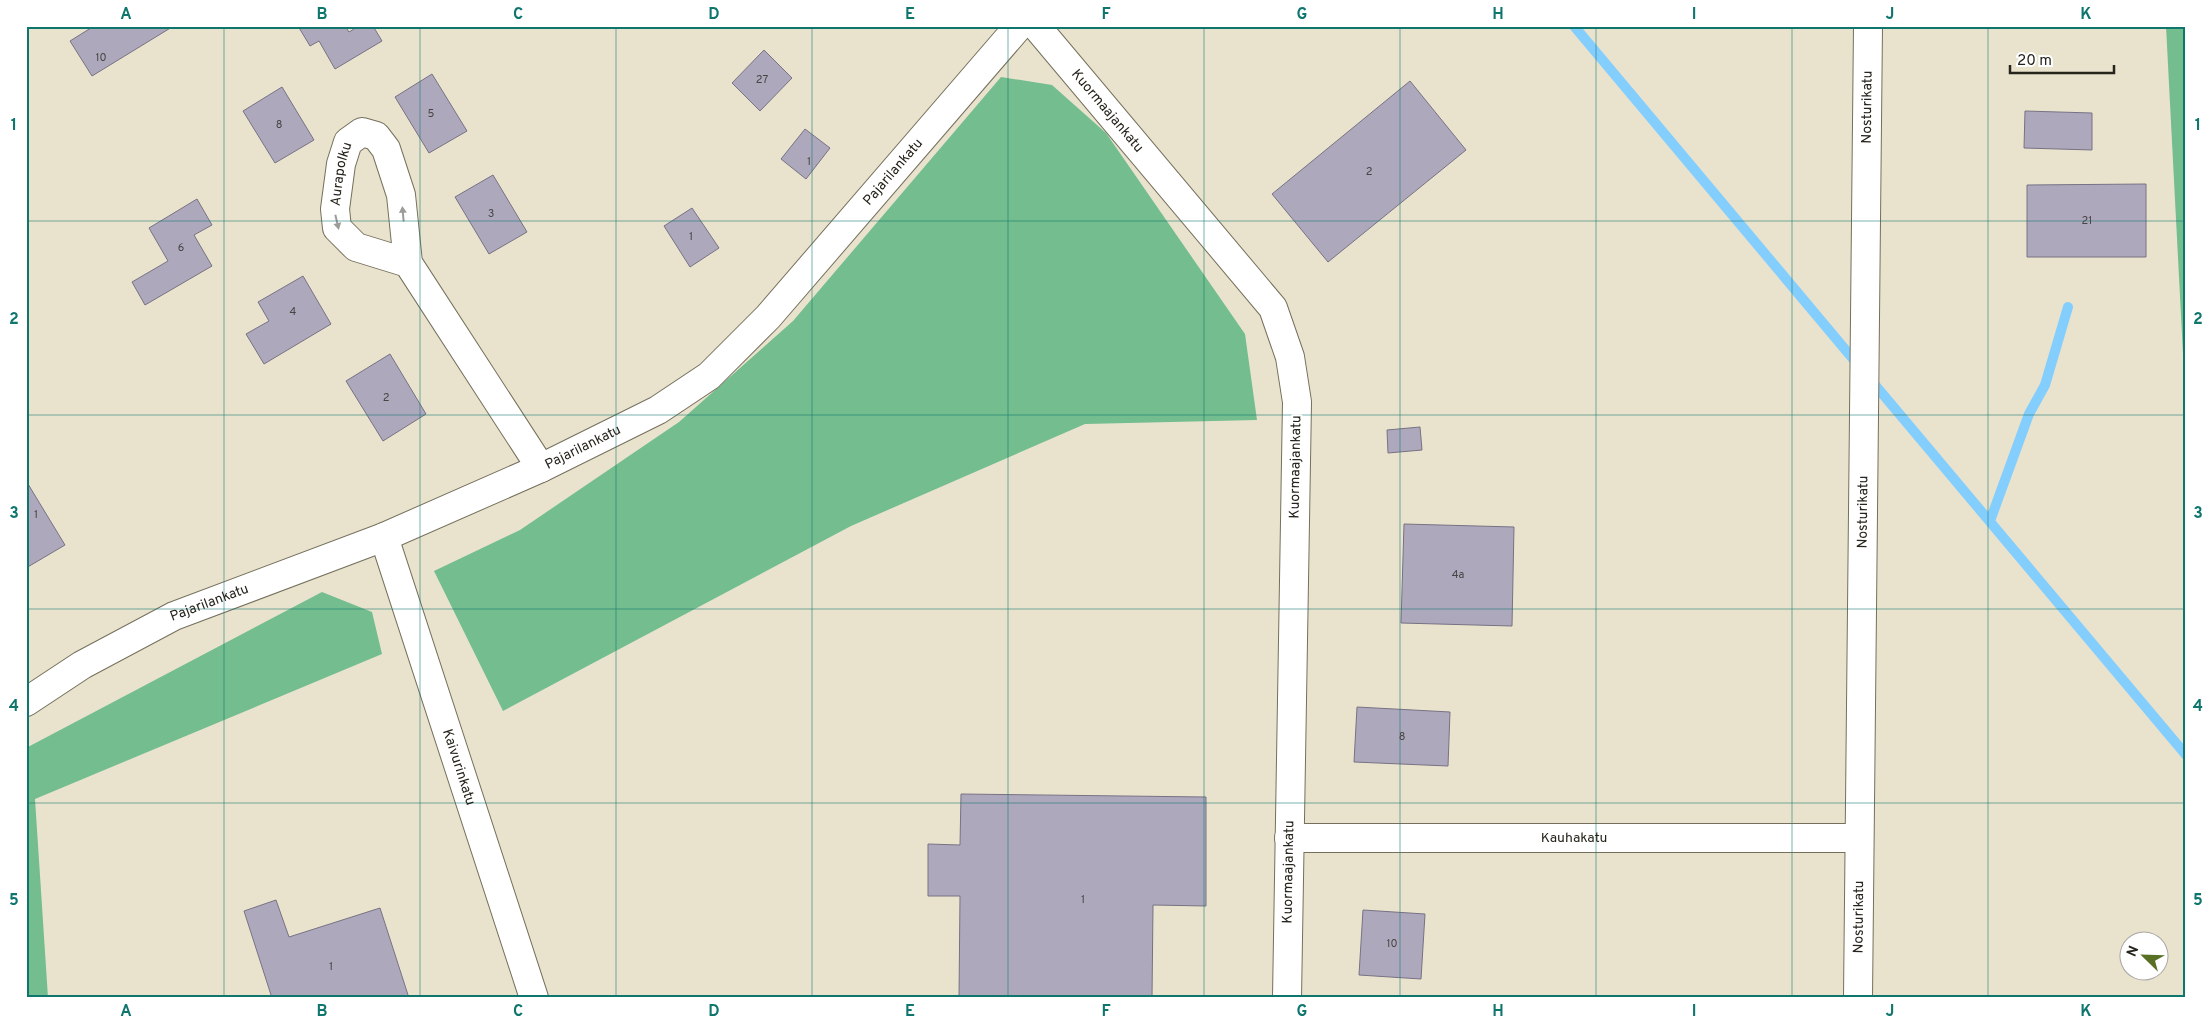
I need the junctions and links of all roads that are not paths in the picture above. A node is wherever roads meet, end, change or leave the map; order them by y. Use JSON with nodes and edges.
{"nodes":[{"id":1,"x":1019,"y":26,"type":"edge"},
{"id":2,"x":1036,"y":26,"type":"edge"},
{"id":3,"x":1868,"y":26,"type":"edge"},
{"id":4,"x":408,"y":263,"type":"dead end"},
{"id":5,"x":541,"y":468,"type":"junction"},
{"id":6,"x":384,"y":537,"type":"junction"},
{"id":7,"x":26,"y":702,"type":"edge"},
{"id":8,"x":1289,"y":838,"type":"junction"},
{"id":9,"x":1859,"y":838,"type":"junction"},
{"id":10,"x":534,"y":998,"type":"edge"},
{"id":11,"x":1287,"y":998,"type":"edge"},
{"id":12,"x":1858,"y":998,"type":"edge"}],
"edges":[{"from":1,"to":5,"type":"street","name":"Pajarilankatu"},
{"from":2,"to":8,"type":"street","name":"Kuormaajankatu"},
{"from":3,"to":9,"type":"street","name":"Nosturikatu"},
{"from":4,"to":5,"type":"street"},
{"from":5,"to":6,"type":"street","name":"Pajarilankatu"},
{"from":6,"to":7,"type":"street","name":"Pajarilankatu"},
{"from":6,"to":10,"type":"street","name":"Kaivurinkatu"},
{"from":8,"to":9,"type":"street","name":"Kauhakatu"},
{"from":8,"to":11,"type":"street","name":"Kuormaajankatu"},
{"from":9,"to":12,"type":"street","name":"Nosturikatu"}]}
